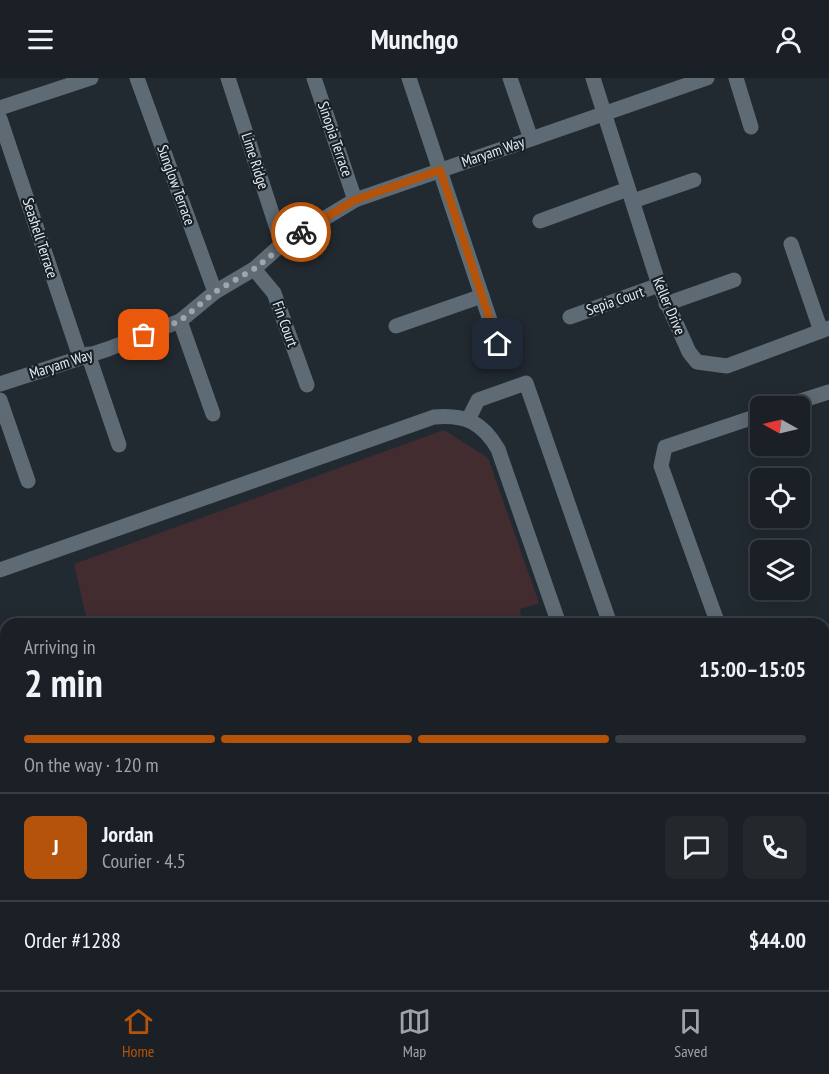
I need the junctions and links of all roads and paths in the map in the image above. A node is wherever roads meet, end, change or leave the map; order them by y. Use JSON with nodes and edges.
{"nodes":[{"id":1,"x":91,"y":78,"type":"edge"},
{"id":2,"x":137,"y":78,"type":"edge"},
{"id":3,"x":228,"y":78,"type":"edge"},
{"id":4,"x":314,"y":78,"type":"edge"},
{"id":5,"x":409,"y":78,"type":"edge"},
{"id":6,"x":510,"y":78,"type":"edge"},
{"id":7,"x":592,"y":78,"type":"edge"},
{"id":8,"x":706,"y":78,"type":"edge"},
{"id":9,"x":736,"y":78,"type":"edge"},
{"id":10,"x":0,"y":108,"type":"edge"},
{"id":11,"x":605,"y":114,"type":"junction"},
{"id":12,"x":0,"y":119,"type":"edge"},
{"id":13,"x":751,"y":127,"type":"dead end"},
{"id":14,"x":531,"y":139,"type":"junction"},
{"id":15,"x":440,"y":170,"type":"junction"},
{"id":16,"x":694,"y":180,"type":"dead end"},
{"id":17,"x":631,"y":195,"type":"junction"},
{"id":18,"x":355,"y":200,"type":"junction"},
{"id":19,"x":540,"y":221,"type":"dead end"},
{"id":20,"x":282,"y":244,"type":"junction"},
{"id":21,"x":791,"y":244,"type":"dead end"},
{"id":22,"x":254,"y":269,"type":"junction"},
{"id":23,"x":734,"y":280,"type":"dead end"},
{"id":24,"x":659,"y":285,"type":"junction"},
{"id":25,"x":215,"y":292,"type":"junction"},
{"id":26,"x":482,"y":296,"type":"junction"},
{"id":27,"x":666,"y":304,"type":"junction"},
{"id":28,"x":570,"y":317,"type":"dead end"},
{"id":29,"x":180,"y":321,"type":"junction"},
{"id":30,"x":396,"y":326,"type":"dead end"},
{"id":31,"x":825,"y":330,"type":"edge"},
{"id":32,"x":498,"y":344,"type":"dead end"},
{"id":33,"x":84,"y":356,"type":"junction"},
{"id":34,"x":0,"y":384,"type":"edge"},
{"id":35,"x":307,"y":385,"type":"dead end"},
{"id":36,"x":829,"y":392,"type":"edge"},
{"id":37,"x":810,"y":398,"type":"edge"},
{"id":38,"x":0,"y":399,"type":"edge"},
{"id":39,"x":213,"y":414,"type":"dead end"},
{"id":40,"x":469,"y":418,"type":"junction"},
{"id":41,"x":750,"y":418,"type":"edge"},
{"id":42,"x":119,"y":445,"type":"dead end"},
{"id":43,"x":28,"y":481,"type":"dead end"},
{"id":44,"x":0,"y":570,"type":"edge"},
{"id":45,"x":558,"y":618,"type":"edge"},
{"id":46,"x":608,"y":618,"type":"edge"},
{"id":47,"x":715,"y":618,"type":"edge"}],
"edges":[{"from":1,"to":10,"type":"street"},
{"from":2,"to":25,"type":"street","name":"Sunglow Terrace"},
{"from":3,"to":20,"type":"street","name":"Lime Ridge"},
{"from":4,"to":18,"type":"street","name":"Sinopia Terrace"},
{"from":5,"to":15,"type":"street"},
{"from":6,"to":14,"type":"street"},
{"from":7,"to":11,"type":"street","name":"Keller Drive"},
{"from":8,"to":11,"type":"street","name":"Maryam Way"},
{"from":9,"to":13,"type":"street"},
{"from":11,"to":14,"type":"street","name":"Maryam Way"},
{"from":11,"to":17,"type":"street","name":"Keller Drive"},
{"from":12,"to":33,"type":"street","name":"Seashell Terrace"},
{"from":14,"to":15,"type":"street","name":"Maryam Way"},
{"from":15,"to":18,"type":"street","name":"Maryam Way"},
{"from":15,"to":26,"type":"street"},
{"from":16,"to":17,"type":"street"},
{"from":17,"to":19,"type":"street"},
{"from":17,"to":24,"type":"street","name":"Keller Drive"},
{"from":18,"to":20,"type":"street","name":"Maryam Way"},
{"from":20,"to":22,"type":"street","name":"Maryam Way"},
{"from":21,"to":31,"type":"street"},
{"from":22,"to":25,"type":"street","name":"Maryam Way"},
{"from":22,"to":35,"type":"street","name":"Fin Court"},
{"from":23,"to":27,"type":"street"},
{"from":24,"to":27,"type":"street","name":"Keller Drive"},
{"from":24,"to":28,"type":"street","name":"Sepia Court"},
{"from":25,"to":29,"type":"street","name":"Maryam Way"},
{"from":26,"to":30,"type":"street"},
{"from":26,"to":32,"type":"street"},
{"from":27,"to":31,"type":"street","name":"Keller Drive"},
{"from":29,"to":33,"type":"street","name":"Maryam Way"},
{"from":29,"to":39,"type":"street"},
{"from":33,"to":34,"type":"street","name":"Maryam Way"},
{"from":33,"to":42,"type":"street","name":"Seashell Terrace"},
{"from":36,"to":37,"type":"street"},
{"from":38,"to":43,"type":"street"},
{"from":40,"to":44,"type":"street"},
{"from":40,"to":45,"type":"street"},
{"from":40,"to":46,"type":"street"},
{"from":41,"to":47,"type":"street"}]}
